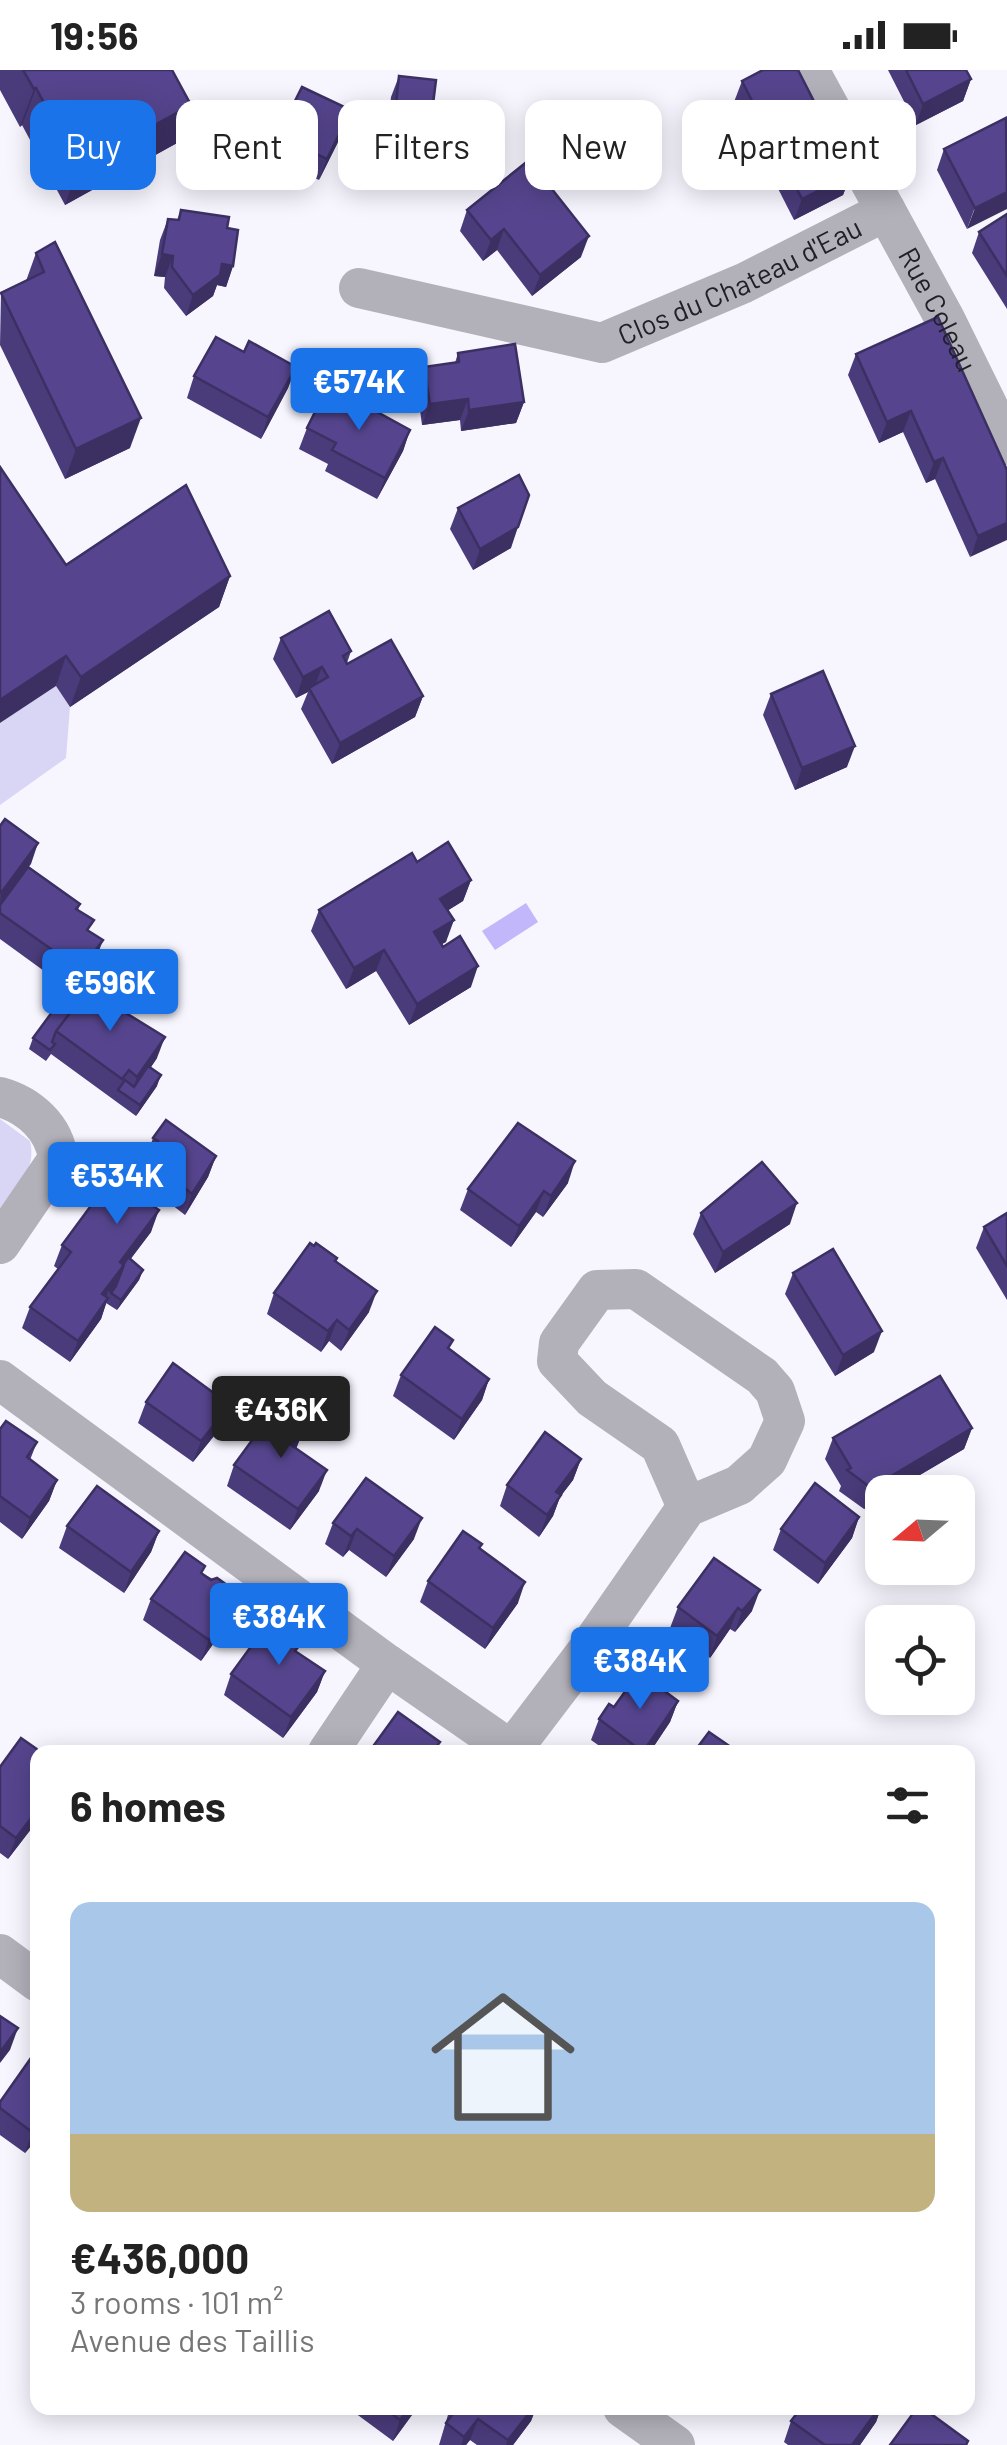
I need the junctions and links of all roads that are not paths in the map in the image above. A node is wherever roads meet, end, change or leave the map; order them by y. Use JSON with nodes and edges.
{"nodes":[{"id":1,"x":809,"y":70,"type":"edge"},
{"id":2,"x":886,"y":211,"type":"junction"},
{"id":3,"x":359,"y":288,"type":"dead end"},
{"id":4,"x":1007,"y":446,"type":"edge"},
{"id":5,"x":0,"y":1097,"type":"edge"},
{"id":6,"x":0,"y":1244,"type":"edge"},
{"id":7,"x":0,"y":1380,"type":"edge"},
{"id":8,"x":687,"y":1506,"type":"junction"},
{"id":9,"x":387,"y":1664,"type":"junction"},
{"id":10,"x":333,"y":1745,"type":"edge"},
{"id":11,"x":503,"y":1745,"type":"edge"},
{"id":12,"x":518,"y":1745,"type":"edge"},
{"id":13,"x":0,"y":1954,"type":"edge"},
{"id":14,"x":30,"y":1976,"type":"edge"},
{"id":15,"x":633,"y":2415,"type":"edge"},
{"id":16,"x":675,"y":2445,"type":"edge"}],
"edges":[{"from":1,"to":2,"type":"street","name":"Rue Coleau"},
{"from":2,"to":3,"type":"street","name":"Clos du Chateau d'Eau"},
{"from":2,"to":4,"type":"street","name":"Rue Coleau"},
{"from":5,"to":6,"type":"street"},
{"from":7,"to":9,"type":"street"},
{"from":8,"to":8,"type":"street"},
{"from":8,"to":12,"type":"street"},
{"from":9,"to":10,"type":"street"},
{"from":9,"to":11,"type":"street"},
{"from":13,"to":14,"type":"street"},
{"from":15,"to":16,"type":"street"}]}
